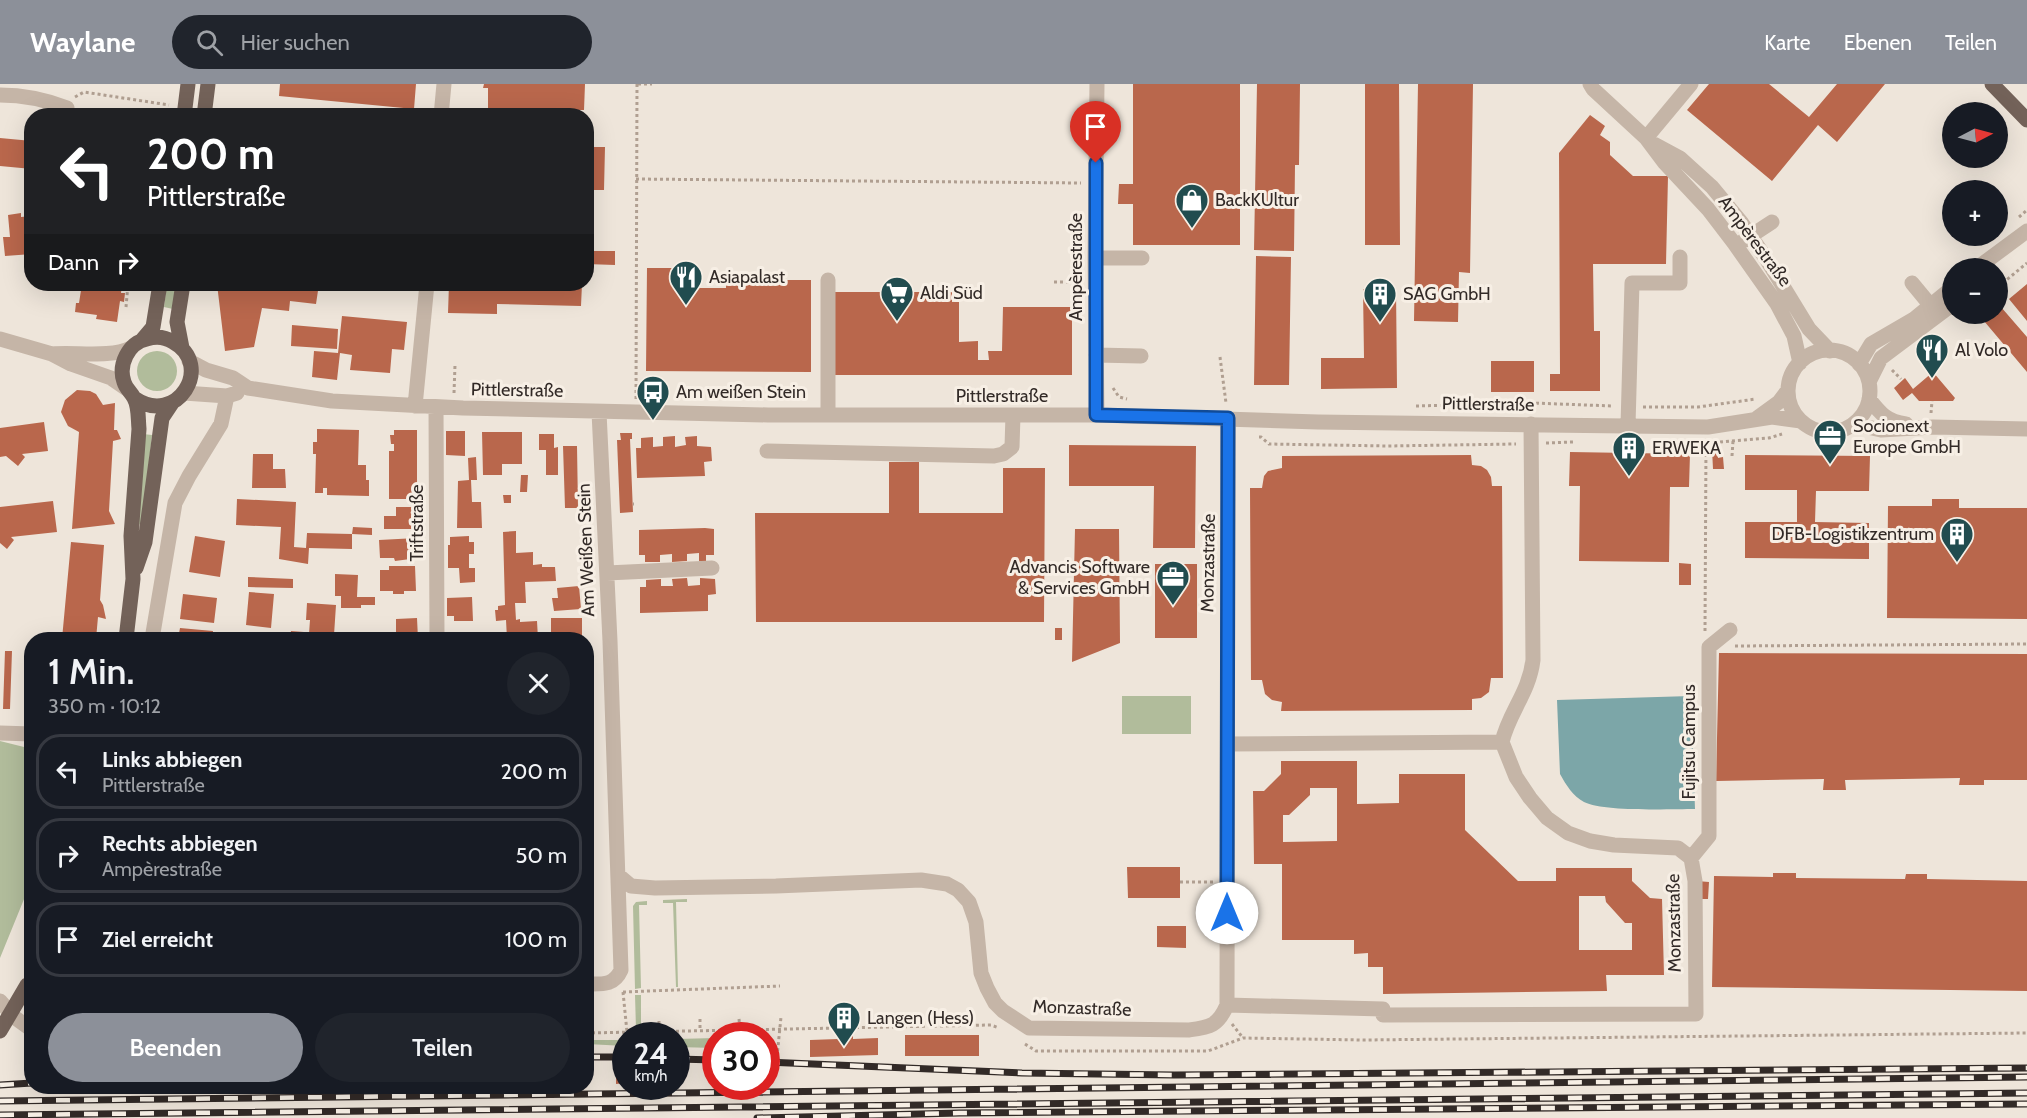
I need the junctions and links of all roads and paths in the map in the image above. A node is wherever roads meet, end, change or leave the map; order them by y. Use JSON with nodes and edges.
{"nodes":[{"id":1,"x":188,"y":84,"type":"edge"},
{"id":2,"x":208,"y":84,"type":"edge"},
{"id":3,"x":444,"y":84,"type":"edge"},
{"id":4,"x":638,"y":84,"type":"edge"},
{"id":5,"x":652,"y":84,"type":"edge"},
{"id":6,"x":1097,"y":84,"type":"edge"},
{"id":7,"x":1590,"y":84,"type":"edge"},
{"id":8,"x":1691,"y":84,"type":"edge"},
{"id":9,"x":1992,"y":84,"type":"edge"},
{"id":10,"x":0,"y":95,"type":"edge"},
{"id":11,"x":169,"y":105,"type":"dead end"},
{"id":12,"x":67,"y":108,"type":"joint"},
{"id":13,"x":185,"y":108,"type":"edge"},
{"id":14,"x":205,"y":108,"type":"edge"},
{"id":15,"x":442,"y":108,"type":"edge"},
{"id":16,"x":2027,"y":120,"type":"edge"},
{"id":17,"x":1647,"y":140,"type":"junction"},
{"id":18,"x":1658,"y":154,"type":"junction"},
{"id":19,"x":636,"y":179,"type":"junction"},
{"id":20,"x":1096,"y":183,"type":"junction"},
{"id":21,"x":1772,"y":222,"type":"dead end"},
{"id":22,"x":2027,"y":231,"type":"edge"},
{"id":23,"x":1751,"y":237,"type":"junction"},
{"id":24,"x":1680,"y":257,"type":"dead end"},
{"id":25,"x":1095,"y":258,"type":"junction"},
{"id":26,"x":1142,"y":258,"type":"dead end"},
{"id":27,"x":1991,"y":258,"type":"edge"},
{"id":28,"x":2001,"y":258,"type":"edge"},
{"id":29,"x":2027,"y":262,"type":"edge"},
{"id":30,"x":2008,"y":278,"type":"edge"},
{"id":31,"x":828,"y":280,"type":"dead end"},
{"id":32,"x":1054,"y":282,"type":"dead end"},
{"id":33,"x":1095,"y":282,"type":"junction"},
{"id":34,"x":1912,"y":283,"type":"dead end"},
{"id":35,"x":127,"y":291,"type":"edge"},
{"id":36,"x":159,"y":291,"type":"edge"},
{"id":37,"x":182,"y":291,"type":"edge"},
{"id":38,"x":426,"y":291,"type":"edge"},
{"id":39,"x":1942,"y":296,"type":"edge"},
{"id":40,"x":126,"y":306,"type":"dead end"},
{"id":41,"x":1931,"y":306,"type":"junction"},
{"id":42,"x":1942,"y":312,"type":"edge"},
{"id":43,"x":0,"y":339,"type":"edge"},
{"id":44,"x":137,"y":344,"type":"junction"},
{"id":45,"x":1830,"y":351,"type":"junction"},
{"id":46,"x":52,"y":354,"type":"junction"},
{"id":47,"x":185,"y":354,"type":"junction"},
{"id":48,"x":1096,"y":355,"type":"junction"},
{"id":49,"x":1141,"y":356,"type":"dead end"},
{"id":50,"x":1220,"y":357,"type":"dead end"},
{"id":51,"x":1800,"y":363,"type":"junction"},
{"id":52,"x":455,"y":364,"type":"dead end"},
{"id":53,"x":1859,"y":364,"type":"junction"},
{"id":54,"x":1869,"y":382,"type":"junction"},
{"id":55,"x":1110,"y":384,"type":"dead end"},
{"id":56,"x":248,"y":388,"type":"junction"},
{"id":57,"x":1788,"y":390,"type":"junction"},
{"id":58,"x":131,"y":394,"type":"junction"},
{"id":59,"x":227,"y":396,"type":"junction"},
{"id":60,"x":178,"y":398,"type":"junction"},
{"id":61,"x":1758,"y":398,"type":"dead end"},
{"id":62,"x":1869,"y":399,"type":"junction"},
{"id":63,"x":1132,"y":400,"type":"dead end"},
{"id":64,"x":1932,"y":401,"type":"dead end"},
{"id":65,"x":1216,"y":402,"type":"dead end"},
{"id":66,"x":416,"y":406,"type":"junction"},
{"id":67,"x":1407,"y":406,"type":"dead end"},
{"id":68,"x":1628,"y":406,"type":"junction"},
{"id":69,"x":436,"y":407,"type":"junction"},
{"id":70,"x":453,"y":408,"type":"junction"},
{"id":71,"x":599,"y":412,"type":"junction"},
{"id":72,"x":636,"y":413,"type":"junction"},
{"id":73,"x":828,"y":415,"type":"junction"},
{"id":74,"x":1012,"y":415,"type":"junction"},
{"id":75,"x":1096,"y":415,"type":"junction"},
{"id":76,"x":1228,"y":418,"type":"junction"},
{"id":77,"x":1757,"y":418,"type":"junction"},
{"id":78,"x":1801,"y":421,"type":"junction"},
{"id":79,"x":1932,"y":421,"type":"junction"},
{"id":80,"x":1531,"y":424,"type":"junction"},
{"id":81,"x":1854,"y":424,"type":"junction"},
{"id":82,"x":1628,"y":425,"type":"junction"},
{"id":83,"x":2027,"y":429,"type":"edge"},
{"id":84,"x":1787,"y":433,"type":"dead end"},
{"id":85,"x":1228,"y":436,"type":"junction"},
{"id":86,"x":1733,"y":441,"type":"junction"},
{"id":87,"x":1576,"y":442,"type":"dead end"},
{"id":88,"x":1531,"y":443,"type":"junction"},
{"id":89,"x":1658,"y":443,"type":"dead end"},
{"id":90,"x":1694,"y":444,"type":"dead end"},
{"id":91,"x":767,"y":451,"type":"dead end"},
{"id":92,"x":1732,"y":456,"type":"dead end"},
{"id":93,"x":712,"y":568,"type":"dead end"},
{"id":94,"x":607,"y":573,"type":"junction"},
{"id":95,"x":133,"y":579,"type":"junction"},
{"id":96,"x":1730,"y":630,"type":"dead end"},
{"id":97,"x":127,"y":632,"type":"edge"},
{"id":98,"x":153,"y":632,"type":"edge"},
{"id":99,"x":437,"y":632,"type":"edge"},
{"id":100,"x":2027,"y":644,"type":"edge"},
{"id":101,"x":1709,"y":646,"type":"junction"},
{"id":102,"x":0,"y":733,"type":"edge"},
{"id":103,"x":24,"y":734,"type":"edge"},
{"id":104,"x":1502,"y":742,"type":"junction"},
{"id":105,"x":1228,"y":744,"type":"junction"},
{"id":106,"x":1691,"y":858,"type":"junction"},
{"id":107,"x":618,"y":875,"type":"junction"},
{"id":108,"x":1180,"y":882,"type":"dead end"},
{"id":109,"x":1227,"y":882,"type":"junction"},
{"id":110,"x":594,"y":984,"type":"edge"},
{"id":111,"x":780,"y":986,"type":"dead end"},
{"id":112,"x":24,"y":990,"type":"edge"},
{"id":113,"x":0,"y":1001,"type":"edge"},
{"id":114,"x":1227,"y":1005,"type":"junction"},
{"id":115,"x":781,"y":1017,"type":"dead end"},
{"id":116,"x":739,"y":1018,"type":"dead end"},
{"id":117,"x":700,"y":1019,"type":"dead end"},
{"id":118,"x":626,"y":1022,"type":"edge"},
{"id":119,"x":739,"y":1022,"type":"edge"},
{"id":120,"x":24,"y":1026,"type":"edge"},
{"id":121,"x":780,"y":1027,"type":"edge"},
{"id":122,"x":700,"y":1030,"type":"dead end"},
{"id":123,"x":0,"y":1031,"type":"edge"},
{"id":124,"x":2027,"y":1033,"type":"edge"},
{"id":125,"x":1696,"y":1036,"type":"dead end"}],
"edges":[{"from":1,"to":13,"type":"main road"},
{"from":2,"to":14,"type":"main road"},
{"from":3,"to":15,"type":"street"},
{"from":4,"to":5,"type":"path"},
{"from":4,"to":19,"type":"path"},
{"from":6,"to":20,"type":"street","name":"Ampèrestraße"},
{"from":7,"to":17,"type":"street","name":"Ampèrestraße"},
{"from":8,"to":17,"type":"street"},
{"from":9,"to":16,"type":"main road"},
{"from":10,"to":12,"type":"street"},
{"from":11,"to":12,"type":"path"},
{"from":17,"to":18,"type":"street","name":"Ampèrestraße"},
{"from":17,"to":23,"type":"street","name":"Ampèrestraße"},
{"from":18,"to":23,"type":"street","name":"Ampèrestraße"},
{"from":18,"to":51,"type":"street","name":"Ampèrestraße"},
{"from":19,"to":20,"type":"path"},
{"from":19,"to":72,"type":"path"},
{"from":20,"to":25,"type":"street","name":"Ampèrestraße"},
{"from":21,"to":23,"type":"street"},
{"from":22,"to":27,"type":"street"},
{"from":22,"to":28,"type":"street"},
{"from":23,"to":45,"type":"street","name":"Ampèrestraße"},
{"from":24,"to":68,"type":"street"},
{"from":25,"to":26,"type":"street"},
{"from":25,"to":33,"type":"street","name":"Ampèrestraße"},
{"from":29,"to":30,"type":"path"},
{"from":31,"to":73,"type":"street"},
{"from":32,"to":33,"type":"path"},
{"from":33,"to":48,"type":"street","name":"Ampèrestraße"},
{"from":34,"to":41,"type":"street"},
{"from":35,"to":40,"type":"path"},
{"from":36,"to":44,"type":"main road"},
{"from":37,"to":47,"type":"main road"},
{"from":38,"to":66,"type":"street"},
{"from":39,"to":41,"type":"street"},
{"from":41,"to":53,"type":"street"},
{"from":42,"to":54,"type":"street"},
{"from":43,"to":46,"type":"street"},
{"from":44,"to":46,"type":"street"},
{"from":44,"to":47,"type":"main road"},
{"from":44,"to":58,"type":"main road"},
{"from":45,"to":51,"type":"street"},
{"from":45,"to":53,"type":"street"},
{"from":46,"to":58,"type":"street"},
{"from":47,"to":56,"type":"street","name":"Pittlerstraße"},
{"from":47,"to":60,"type":"main road"},
{"from":48,"to":49,"type":"street"},
{"from":48,"to":75,"type":"street","name":"Ampèrestraße"},
{"from":50,"to":65,"type":"path"},
{"from":51,"to":57,"type":"street"},
{"from":52,"to":70,"type":"path"},
{"from":53,"to":54,"type":"street"},
{"from":54,"to":62,"type":"street"},
{"from":55,"to":63,"type":"path"},
{"from":56,"to":59,"type":"street","name":"Pittlerstraße"},
{"from":56,"to":66,"type":"street","name":"Pittlerstraße"},
{"from":57,"to":77,"type":"street","name":"Pittlerstraße"},
{"from":57,"to":78,"type":"street"},
{"from":58,"to":60,"type":"main road"},
{"from":58,"to":95,"type":"main road"},
{"from":59,"to":60,"type":"street","name":"Pittlerstraße"},
{"from":59,"to":98,"type":"street"},
{"from":60,"to":95,"type":"main road"},
{"from":61,"to":68,"type":"path"},
{"from":62,"to":79,"type":"street"},
{"from":62,"to":81,"type":"street"},
{"from":64,"to":79,"type":"path"},
{"from":66,"to":69,"type":"street","name":"Pittlerstraße"},
{"from":67,"to":68,"type":"path"},
{"from":68,"to":82,"type":"street"},
{"from":69,"to":70,"type":"street","name":"Pittlerstraße"},
{"from":69,"to":99,"type":"street","name":"Triftstraße"},
{"from":70,"to":71,"type":"street","name":"Pittlerstraße"},
{"from":71,"to":72,"type":"street","name":"Pittlerstraße"},
{"from":71,"to":94,"type":"street","name":"Am Weißen Stein"},
{"from":72,"to":73,"type":"street","name":"Pittlerstraße"},
{"from":73,"to":74,"type":"street","name":"Pittlerstraße"},
{"from":74,"to":75,"type":"street","name":"Pittlerstraße"},
{"from":74,"to":91,"type":"street"},
{"from":75,"to":76,"type":"street","name":"Pittlerstraße"},
{"from":76,"to":80,"type":"street","name":"Pittlerstraße"},
{"from":76,"to":85,"type":"street","name":"Monzastraße"},
{"from":77,"to":78,"type":"street","name":"Pittlerstraße"},
{"from":77,"to":82,"type":"street","name":"Pittlerstraße"},
{"from":78,"to":81,"type":"street"},
{"from":79,"to":81,"type":"street"},
{"from":79,"to":83,"type":"street"},
{"from":80,"to":82,"type":"street","name":"Pittlerstraße"},
{"from":80,"to":88,"type":"street"},
{"from":84,"to":86,"type":"path"},
{"from":85,"to":88,"type":"path"},
{"from":85,"to":105,"type":"street","name":"Monzastraße"},
{"from":86,"to":92,"type":"path"},
{"from":86,"to":101,"type":"path"},
{"from":87,"to":88,"type":"path"},
{"from":88,"to":104,"type":"street"},
{"from":89,"to":90,"type":"path"},
{"from":93,"to":94,"type":"street"},
{"from":94,"to":107,"type":"street","name":"Am Weißen Stein"},
{"from":95,"to":97,"type":"main road"},
{"from":96,"to":101,"type":"street"},
{"from":100,"to":101,"type":"path"},
{"from":101,"to":106,"type":"street","name":"Fujitsu Campus"},
{"from":102,"to":103,"type":"street"},
{"from":104,"to":105,"type":"street"},
{"from":104,"to":106,"type":"street","name":"Monzastraße"},
{"from":105,"to":109,"type":"street","name":"Monzastraße"},
{"from":106,"to":114,"type":"street","name":"Monzastraße"},
{"from":107,"to":110,"type":"street","name":"Am Weißen Stein"},
{"from":107,"to":114,"type":"street","name":"Monzastraße"},
{"from":108,"to":109,"type":"path"},
{"from":109,"to":114,"type":"street","name":"Monzastraße"},
{"from":111,"to":118,"type":"path"},
{"from":112,"to":123,"type":"main road","bridge":true},
{"from":113,"to":120,"type":"street"},
{"from":115,"to":121,"type":"path"},
{"from":116,"to":119,"type":"path"},
{"from":117,"to":122,"type":"path"},
{"from":124,"to":125,"type":"path"}]}
